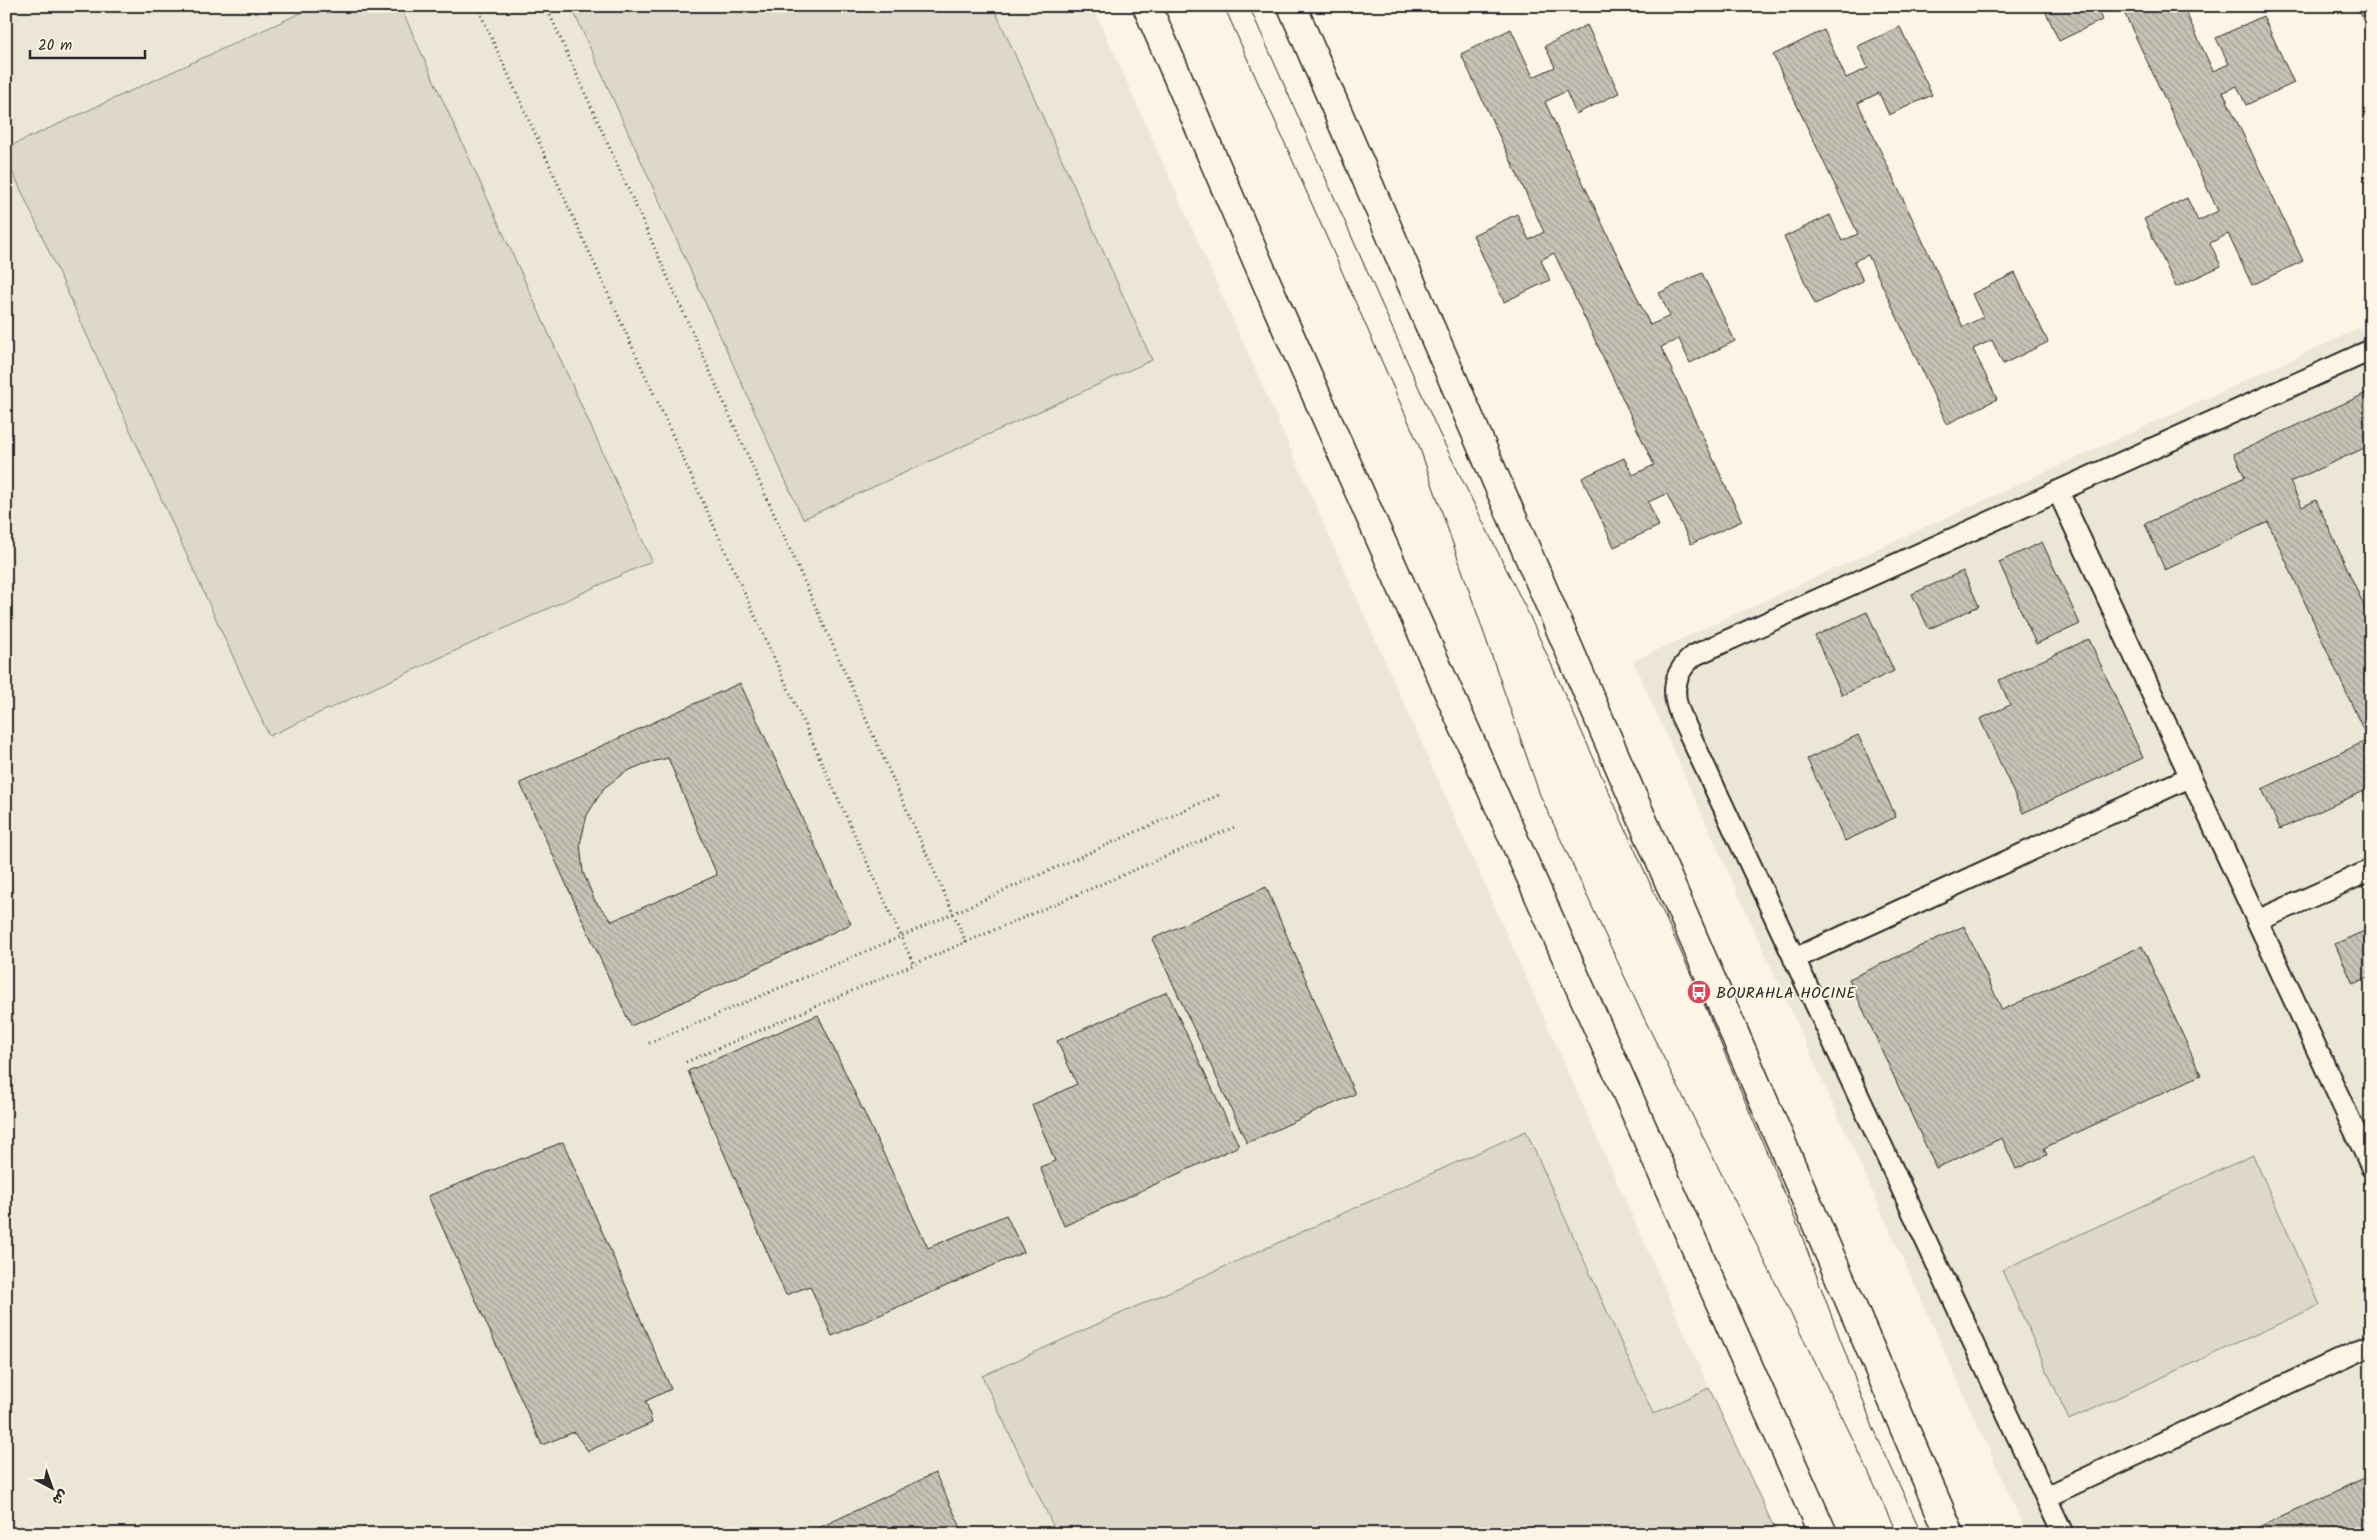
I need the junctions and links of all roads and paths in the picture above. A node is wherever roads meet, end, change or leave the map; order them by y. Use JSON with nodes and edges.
{"nodes":[{"id":1,"x":477,"y":6,"type":"edge"},
{"id":2,"x":546,"y":6,"type":"edge"},
{"id":3,"x":1147,"y":6,"type":"edge"},
{"id":4,"x":1292,"y":6,"type":"edge"},
{"id":5,"x":2371,"y":350,"type":"edge"},
{"id":6,"x":2058,"y":491,"type":"junction"},
{"id":7,"x":2190,"y":777,"type":"junction"},
{"id":8,"x":1221,"y":794,"type":"dead end"},
{"id":9,"x":1237,"y":826,"type":"dead end"},
{"id":10,"x":2371,"y":870,"type":"edge"},
{"id":11,"x":953,"y":913,"type":"junction"},
{"id":12,"x":2258,"y":921,"type":"junction"},
{"id":13,"x":900,"y":937,"type":"junction"},
{"id":14,"x":966,"y":942,"type":"junction"},
{"id":15,"x":1794,"y":959,"type":"junction"},
{"id":16,"x":914,"y":966,"type":"junction"},
{"id":17,"x":648,"y":1043,"type":"dead end"},
{"id":18,"x":686,"y":1062,"type":"dead end"},
{"id":19,"x":2371,"y":1166,"type":"edge"},
{"id":20,"x":2371,"y":1345,"type":"edge"},
{"id":21,"x":2046,"y":1497,"type":"junction"},
{"id":22,"x":1823,"y":1534,"type":"edge"},
{"id":23,"x":1950,"y":1534,"type":"edge"},
{"id":24,"x":2063,"y":1534,"type":"edge"}],
"edges":[{"from":1,"to":13,"type":"path"},
{"from":2,"to":11,"type":"path"},
{"from":3,"to":22,"type":"street"},
{"from":4,"to":23,"type":"street"},
{"from":5,"to":6,"type":"lane"},
{"from":6,"to":7,"type":"lane"},
{"from":6,"to":15,"type":"lane"},
{"from":7,"to":12,"type":"lane"},
{"from":7,"to":15,"type":"lane"},
{"from":8,"to":11,"type":"path"},
{"from":9,"to":14,"type":"path"},
{"from":10,"to":12,"type":"lane"},
{"from":11,"to":13,"type":"path"},
{"from":11,"to":14,"type":"path"},
{"from":12,"to":19,"type":"lane"},
{"from":13,"to":16,"type":"path"},
{"from":13,"to":17,"type":"path"},
{"from":14,"to":16,"type":"path"},
{"from":15,"to":21,"type":"lane"},
{"from":16,"to":18,"type":"path"},
{"from":20,"to":21,"type":"lane"},
{"from":21,"to":24,"type":"lane"}]}
